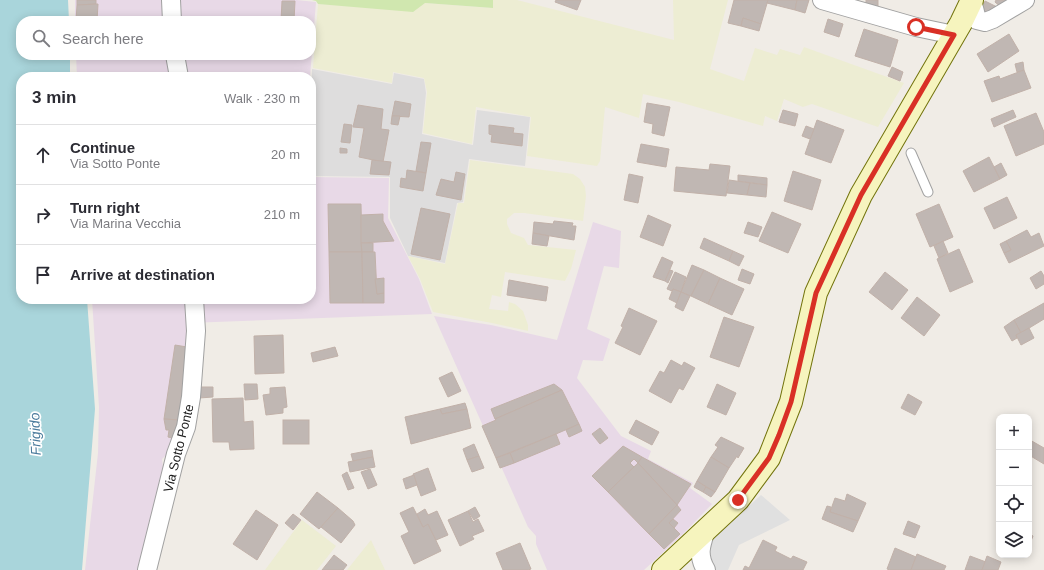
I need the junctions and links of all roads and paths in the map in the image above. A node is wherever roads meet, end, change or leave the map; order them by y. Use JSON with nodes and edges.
{"nodes":[{"id":1,"x":171,"y":0,"type":"edge"},
{"id":2,"x":822,"y":0,"type":"edge"},
{"id":3,"x":972,"y":0,"type":"edge"},
{"id":4,"x":1025,"y":0,"type":"edge"},
{"id":5,"x":172,"y":16,"type":"edge"},
{"id":6,"x":954,"y":35,"type":"junction"},
{"id":7,"x":176,"y":60,"type":"edge"},
{"id":8,"x":178,"y":72,"type":"edge"},
{"id":9,"x":911,"y":153,"type":"dead end"},
{"id":10,"x":928,"y":192,"type":"dead end"},
{"id":11,"x":194,"y":304,"type":"edge"},
{"id":12,"x":706,"y":530,"type":"junction"},
{"id":13,"x":148,"y":570,"type":"edge"},
{"id":14,"x":663,"y":570,"type":"edge"},
{"id":15,"x":706,"y":570,"type":"edge"}],
"edges":[{"from":1,"to":5,"type":"street"},
{"from":2,"to":6,"type":"street"},
{"from":3,"to":4,"type":"street"},
{"from":3,"to":6,"type":"main road"},
{"from":6,"to":12,"type":"main road"},
{"from":7,"to":8,"type":"street"},
{"from":9,"to":10,"type":"lane"},
{"from":11,"to":13,"type":"street","name":"Via Sotto Ponte"},
{"from":12,"to":14,"type":"main road"},
{"from":12,"to":15,"type":"street"}]}
